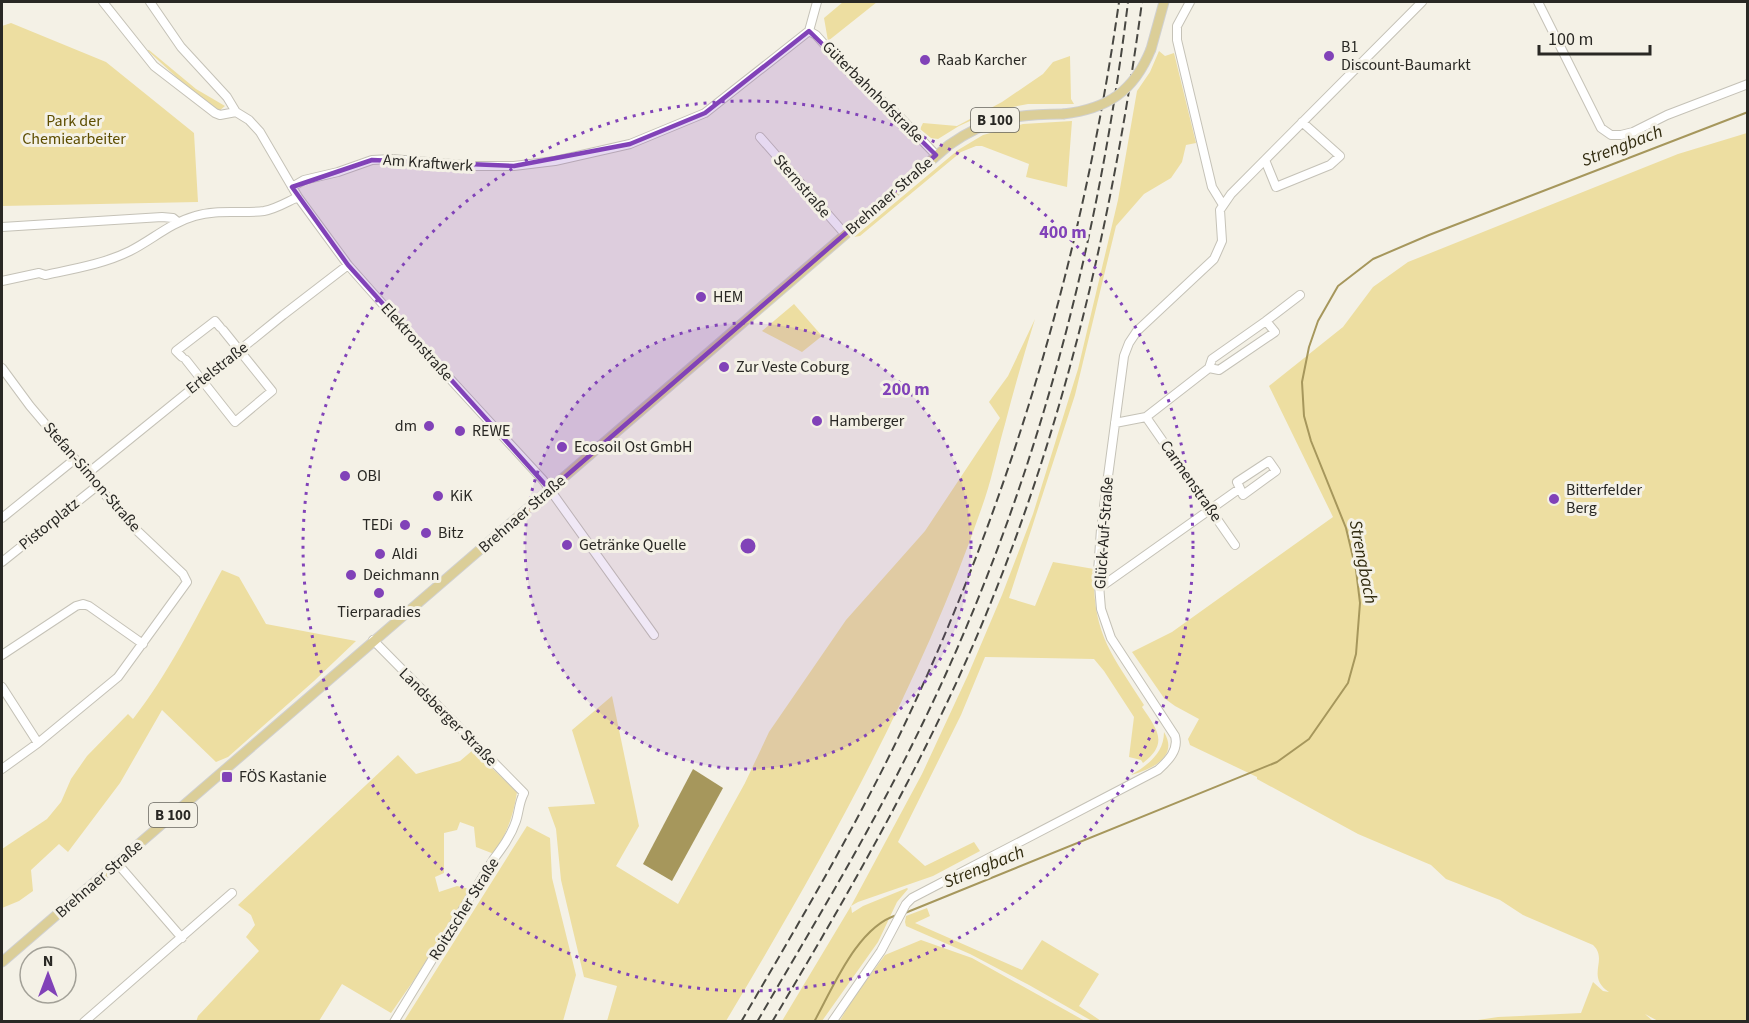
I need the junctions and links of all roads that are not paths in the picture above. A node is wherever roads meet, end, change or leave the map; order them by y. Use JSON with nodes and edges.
{"nodes":[{"id":1,"x":103,"y":2,"type":"edge"},
{"id":2,"x":150,"y":2,"type":"edge"},
{"id":3,"x":817,"y":2,"type":"edge"},
{"id":4,"x":1164,"y":2,"type":"edge"},
{"id":5,"x":1190,"y":2,"type":"edge"},
{"id":6,"x":1422,"y":2,"type":"edge"},
{"id":7,"x":1538,"y":2,"type":"edge"},
{"id":8,"x":809,"y":31,"type":"junction"},
{"id":9,"x":1748,"y":84,"type":"edge"},
{"id":10,"x":236,"y":112,"type":"junction"},
{"id":11,"x":1302,"y":122,"type":"junction"},
{"id":12,"x":760,"y":137,"type":"dead end"},
{"id":13,"x":936,"y":155,"type":"junction"},
{"id":14,"x":1264,"y":160,"type":"junction"},
{"id":15,"x":292,"y":187,"type":"junction"},
{"id":16,"x":298,"y":197,"type":"junction"},
{"id":17,"x":1223,"y":205,"type":"junction"},
{"id":18,"x":178,"y":222,"type":"junction"},
{"id":19,"x":2,"y":227,"type":"edge"},
{"id":20,"x":845,"y":234,"type":"junction"},
{"id":21,"x":348,"y":265,"type":"junction"},
{"id":22,"x":2,"y":281,"type":"edge"},
{"id":23,"x":1300,"y":295,"type":"dead end"},
{"id":24,"x":1266,"y":321,"type":"junction"},
{"id":25,"x":239,"y":351,"type":"junction"},
{"id":26,"x":2,"y":368,"type":"edge"},
{"id":27,"x":1209,"y":368,"type":"junction"},
{"id":28,"x":202,"y":380,"type":"junction"},
{"id":29,"x":1146,"y":417,"type":"junction"},
{"id":30,"x":1115,"y":423,"type":"junction"},
{"id":31,"x":75,"y":459,"type":"junction"},
{"id":32,"x":88,"y":473,"type":"junction"},
{"id":33,"x":97,"y":486,"type":"junction"},
{"id":34,"x":1239,"y":489,"type":"junction"},
{"id":35,"x":550,"y":490,"type":"junction"},
{"id":36,"x":1210,"y":509,"type":"junction"},
{"id":37,"x":2,"y":518,"type":"edge"},
{"id":38,"x":1235,"y":545,"type":"dead end"},
{"id":39,"x":2,"y":562,"type":"edge"},
{"id":40,"x":1099,"y":585,"type":"junction"},
{"id":41,"x":654,"y":635,"type":"dead end"},
{"id":42,"x":373,"y":640,"type":"junction"},
{"id":43,"x":143,"y":644,"type":"junction"},
{"id":44,"x":2,"y":655,"type":"edge"},
{"id":45,"x":2,"y":687,"type":"edge"},
{"id":46,"x":38,"y":743,"type":"junction"},
{"id":47,"x":2,"y":769,"type":"edge"},
{"id":48,"x":524,"y":793,"type":"joint"},
{"id":49,"x":117,"y":863,"type":"junction"},
{"id":50,"x":232,"y":893,"type":"dead end"},
{"id":51,"x":182,"y":938,"type":"junction"},
{"id":52,"x":2,"y":962,"type":"edge"},
{"id":53,"x":84,"y":1022,"type":"edge"},
{"id":54,"x":394,"y":1022,"type":"edge"},
{"id":55,"x":832,"y":1022,"type":"edge"}],
"edges":[{"from":1,"to":10,"type":"street"},
{"from":2,"to":10,"type":"street"},
{"from":3,"to":8,"type":"street"},
{"from":4,"to":13,"type":"main road","name":"Brehnaer Straße","number":"B 100","bridge":true},
{"from":5,"to":17,"type":"street","name":"Glück-Auf-Straße"},
{"from":6,"to":11,"type":"street"},
{"from":7,"to":9,"type":"street"},
{"from":8,"to":13,"type":"street","name":"Güterbahnhofstraße"},
{"from":8,"to":15,"type":"street","name":"Am Kraftwerk"},
{"from":10,"to":15,"type":"street"},
{"from":11,"to":14,"type":"street"},
{"from":11,"to":14,"type":"street"},
{"from":12,"to":20,"type":"street","name":"Sternstraße"},
{"from":13,"to":20,"type":"main road","name":"Brehnaer Straße","number":"B 100"},
{"from":14,"to":17,"type":"street"},
{"from":15,"to":16,"type":"street","name":"Elektronstraße"},
{"from":16,"to":18,"type":"street"},
{"from":16,"to":21,"type":"street","name":"Elektronstraße"},
{"from":17,"to":30,"type":"street","name":"Glück-Auf-Straße"},
{"from":18,"to":19,"type":"street"},
{"from":18,"to":22,"type":"street"},
{"from":20,"to":35,"type":"main road","name":"Brehnaer Straße","number":"B 100"},
{"from":21,"to":25,"type":"street","name":"Ertelstraße"},
{"from":21,"to":35,"type":"street","name":"Elektronstraße"},
{"from":23,"to":24,"type":"street"},
{"from":24,"to":27,"type":"street"},
{"from":24,"to":27,"type":"street"},
{"from":25,"to":28,"type":"street","name":"Ertelstraße"},
{"from":25,"to":28,"type":"street"},
{"from":25,"to":28,"type":"street"},
{"from":26,"to":31,"type":"street","name":"Stefan-Simon-Straße"},
{"from":27,"to":29,"type":"street"},
{"from":28,"to":32,"type":"street","name":"Ertelstraße"},
{"from":29,"to":30,"type":"street"},
{"from":29,"to":36,"type":"street","name":"Carmenstraße"},
{"from":30,"to":40,"type":"street","name":"Glück-Auf-Straße"},
{"from":31,"to":32,"type":"street","name":"Stefan-Simon-Straße"},
{"from":31,"to":37,"type":"street"},
{"from":32,"to":33,"type":"street","name":"Stefan-Simon-Straße"},
{"from":33,"to":39,"type":"street","name":"Pistorplatz"},
{"from":33,"to":43,"type":"street","name":"Stefan-Simon-Straße"},
{"from":34,"to":34,"type":"street"},
{"from":34,"to":36,"type":"street"},
{"from":35,"to":41,"type":"street","name":"Elektronstraße"},
{"from":35,"to":42,"type":"main road","name":"Brehnaer Straße","number":"B 100"},
{"from":36,"to":38,"type":"street","name":"Carmenstraße"},
{"from":36,"to":40,"type":"street"},
{"from":40,"to":55,"type":"street","name":"Glück-Auf-Straße"},
{"from":42,"to":48,"type":"street","name":"Landsberger Straße"},
{"from":42,"to":49,"type":"main road","name":"Brehnaer Straße","number":"B 100"},
{"from":43,"to":44,"type":"street"},
{"from":43,"to":46,"type":"street"},
{"from":45,"to":46,"type":"street"},
{"from":46,"to":47,"type":"street"},
{"from":48,"to":54,"type":"street","name":"Roitzscher Straße"},
{"from":49,"to":51,"type":"street"},
{"from":49,"to":52,"type":"main road","name":"Brehnaer Straße","number":"B 100"},
{"from":50,"to":51,"type":"street"},
{"from":51,"to":53,"type":"street"}]}
